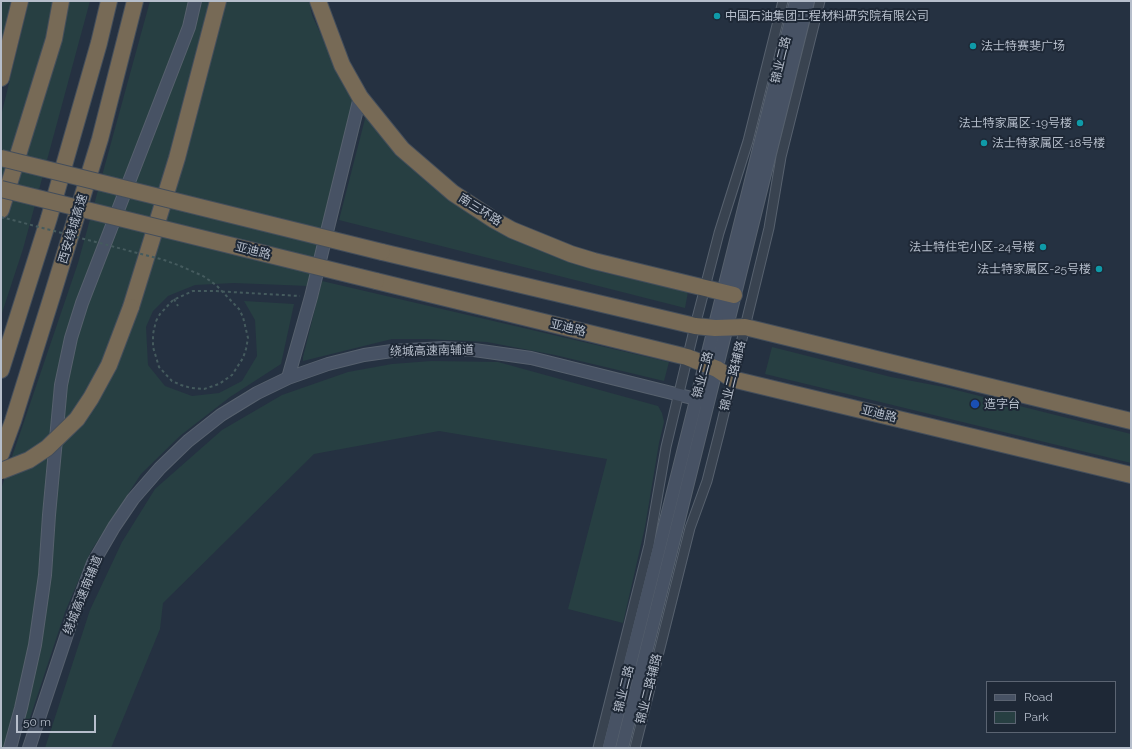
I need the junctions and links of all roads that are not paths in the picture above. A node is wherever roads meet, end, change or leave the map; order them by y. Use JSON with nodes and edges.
{"nodes":[{"id":1,"x":20,"y":1,"type":"edge"},
{"id":2,"x":61,"y":1,"type":"edge"},
{"id":3,"x":109,"y":1,"type":"edge"},
{"id":4,"x":135,"y":1,"type":"edge"},
{"id":5,"x":195,"y":1,"type":"edge"},
{"id":6,"x":218,"y":1,"type":"edge"},
{"id":7,"x":318,"y":1,"type":"edge"},
{"id":8,"x":783,"y":1,"type":"edge"},
{"id":9,"x":796,"y":1,"type":"edge"},
{"id":10,"x":808,"y":1,"type":"edge"},
{"id":11,"x":820,"y":1,"type":"edge"},
{"id":12,"x":1,"y":78,"type":"edge"},
{"id":13,"x":360,"y":97,"type":"junction"},
{"id":14,"x":6,"y":158,"type":"edge"},
{"id":15,"x":1,"y":189,"type":"edge"},
{"id":16,"x":1,"y":210,"type":"edge"},
{"id":17,"x":705,"y":288,"type":"junction"},
{"id":18,"x":729,"y":294,"type":"junction"},
{"id":19,"x":695,"y":326,"type":"junction"},
{"id":20,"x":745,"y":327,"type":"junction"},
{"id":21,"x":721,"y":328,"type":"junction"},
{"id":22,"x":687,"y":357,"type":"junction"},
{"id":23,"x":711,"y":367,"type":"junction"},
{"id":24,"x":1,"y":370,"type":"edge"},
{"id":25,"x":288,"y":378,"type":"junction"},
{"id":26,"x":732,"y":379,"type":"junction"},
{"id":27,"x":678,"y":394,"type":"junction"},
{"id":28,"x":702,"y":400,"type":"junction"},
{"id":29,"x":1131,"y":421,"type":"edge"},
{"id":30,"x":1,"y":454,"type":"edge"},
{"id":31,"x":1,"y":471,"type":"edge"},
{"id":32,"x":1131,"y":475,"type":"edge"},
{"id":33,"x":10,"y":748,"type":"edge"},
{"id":34,"x":29,"y":748,"type":"edge"},
{"id":35,"x":598,"y":748,"type":"edge"},
{"id":36,"x":609,"y":748,"type":"edge"},
{"id":37,"x":622,"y":748,"type":"edge"},
{"id":38,"x":635,"y":748,"type":"edge"}],
"edges":[{"from":1,"to":12,"type":"highway"},
{"from":2,"to":16,"type":"highway"},
{"from":3,"to":24,"type":"highway"},
{"from":4,"to":30,"type":"highway","name":"西安绕城高速"},
{"from":5,"to":33,"type":"main road"},
{"from":6,"to":31,"type":"highway","bridge":true},
{"from":7,"to":13,"type":"highway","name":"南三环路"},
{"from":8,"to":17,"type":"street"},
{"from":9,"to":18,"type":"main road","name":"锦业二路"},
{"from":10,"to":18,"type":"main road","name":"锦业二路"},
{"from":11,"to":20,"type":"street","name":"锦业二路辅路"},
{"from":13,"to":17,"type":"highway","name":"南三环路"},
{"from":13,"to":25,"type":"main road"},
{"from":14,"to":19,"type":"highway","bridge":true},
{"from":15,"to":22,"type":"highway","name":"亚迪路","bridge":true},
{"from":17,"to":18,"type":"highway","name":"南三环路"},
{"from":17,"to":19,"type":"street"},
{"from":18,"to":21,"type":"main road","name":"锦业二路"},
{"from":19,"to":21,"type":"highway"},
{"from":19,"to":22,"type":"street"},
{"from":20,"to":21,"type":"highway"},
{"from":20,"to":26,"type":"street","name":"锦业二路辅路"},
{"from":20,"to":29,"type":"highway"},
{"from":21,"to":23,"type":"main road","name":"锦业二路"},
{"from":22,"to":23,"type":"highway","name":"亚迪路"},
{"from":22,"to":27,"type":"street"},
{"from":23,"to":26,"type":"highway","name":"亚迪路"},
{"from":23,"to":28,"type":"main road","name":"锦业二路"},
{"from":25,"to":27,"type":"main road","name":"绕城高速南辅道"},
{"from":25,"to":34,"type":"main road","name":"绕城高速南辅道"},
{"from":26,"to":32,"type":"highway","name":"亚迪路"},
{"from":26,"to":38,"type":"street","name":"锦业二路辅路"},
{"from":27,"to":28,"type":"main road","name":"绕城高速南辅道"},
{"from":27,"to":35,"type":"street"},
{"from":28,"to":36,"type":"main road","name":"锦业二路"},
{"from":28,"to":37,"type":"main road","name":"锦业二路"}]}
